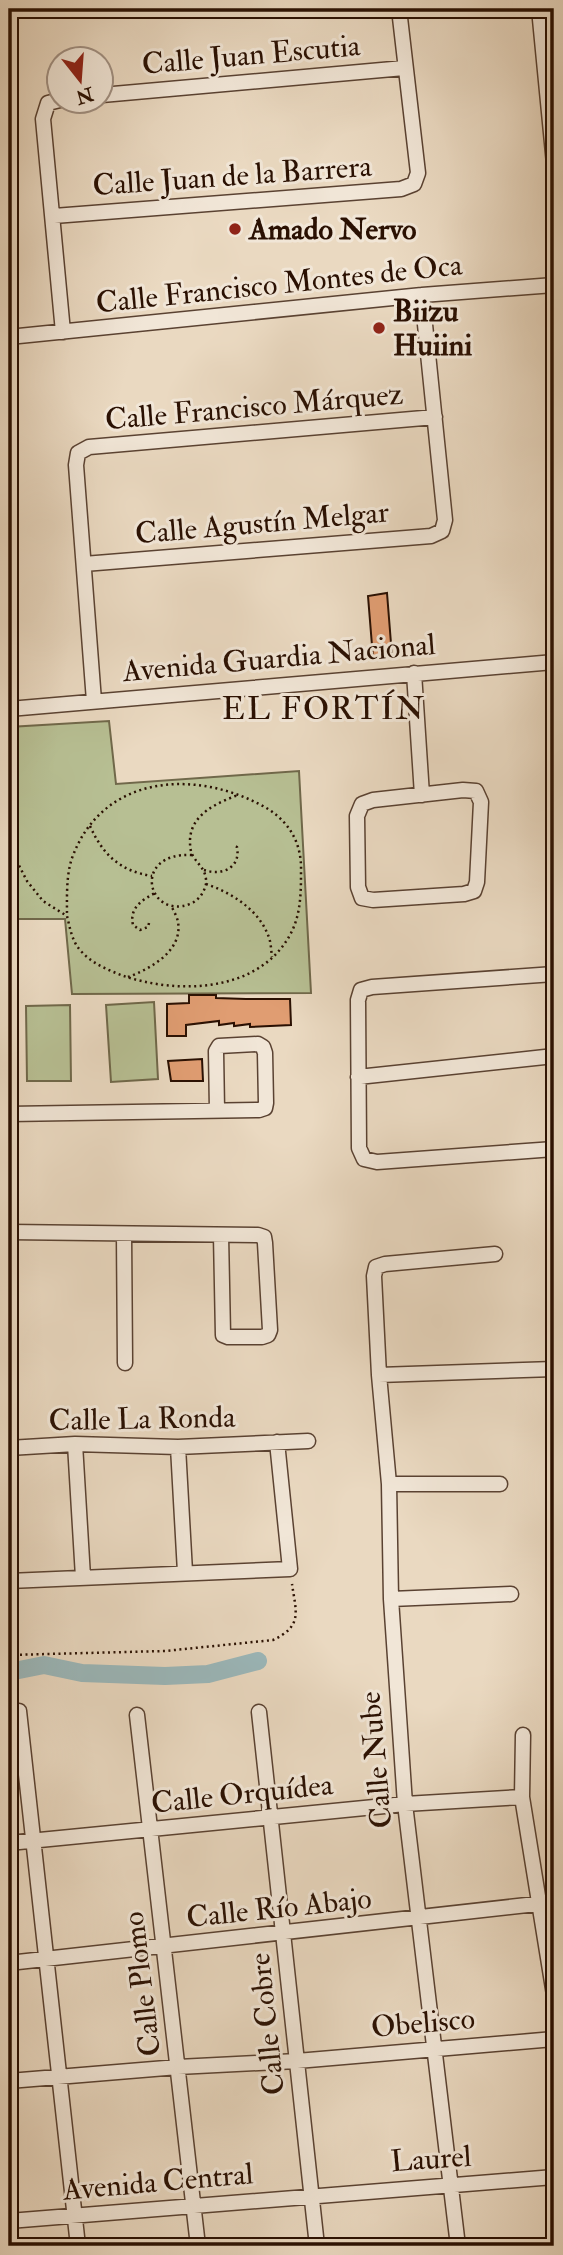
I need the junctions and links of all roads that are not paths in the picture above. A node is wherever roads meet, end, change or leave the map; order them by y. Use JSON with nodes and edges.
{"nodes":[{"id":1,"x":399,"y":9,"type":"edge"},
{"id":2,"x":539,"y":9,"type":"edge"},
{"id":3,"x":404,"y":68,"type":"junction"},
{"id":4,"x":116,"y":94,"type":"edge"},
{"id":5,"x":46,"y":114,"type":"edge"},
{"id":6,"x":554,"y":164,"type":"edge"},
{"id":7,"x":54,"y":216,"type":"junction"},
{"id":8,"x":554,"y":285,"type":"edge"},
{"id":9,"x":422,"y":295,"type":"junction"},
{"id":10,"x":63,"y":332,"type":"junction"},
{"id":11,"x":9,"y":337,"type":"edge"},
{"id":12,"x":435,"y":417,"type":"junction"},
{"id":13,"x":84,"y":564,"type":"junction"},
{"id":14,"x":554,"y":662,"type":"edge"},
{"id":15,"x":414,"y":673,"type":"junction"},
{"id":16,"x":94,"y":701,"type":"junction"},
{"id":17,"x":9,"y":709,"type":"edge"},
{"id":18,"x":422,"y":795,"type":"junction"},
{"id":19,"x":554,"y":974,"type":"edge"},
{"id":20,"x":554,"y":1056,"type":"edge"},
{"id":21,"x":358,"y":1077,"type":"junction"},
{"id":22,"x":216,"y":1110,"type":"junction"},
{"id":23,"x":9,"y":1114,"type":"edge"},
{"id":24,"x":554,"y":1149,"type":"edge"},
{"id":25,"x":9,"y":1232,"type":"edge"},
{"id":26,"x":124,"y":1234,"type":"junction"},
{"id":27,"x":221,"y":1235,"type":"junction"},
{"id":28,"x":495,"y":1254,"type":"dead end"},
{"id":29,"x":125,"y":1363,"type":"dead end"},
{"id":30,"x":554,"y":1369,"type":"edge"},
{"id":31,"x":379,"y":1375,"type":"junction"},
{"id":32,"x":308,"y":1441,"type":"dead end"},
{"id":33,"x":276,"y":1442,"type":"junction"},
{"id":34,"x":75,"y":1444,"type":"junction"},
{"id":35,"x":178,"y":1447,"type":"junction"},
{"id":36,"x":9,"y":1448,"type":"edge"},
{"id":37,"x":389,"y":1484,"type":"junction"},
{"id":38,"x":500,"y":1484,"type":"dead end"},
{"id":39,"x":185,"y":1573,"type":"junction"},
{"id":40,"x":83,"y":1577,"type":"junction"},
{"id":41,"x":9,"y":1581,"type":"edge"},
{"id":42,"x":511,"y":1594,"type":"dead end"},
{"id":43,"x":391,"y":1599,"type":"junction"},
{"id":44,"x":19,"y":1711,"type":"dead end"},
{"id":45,"x":259,"y":1712,"type":"dead end"},
{"id":46,"x":137,"y":1715,"type":"dead end"},
{"id":47,"x":523,"y":1735,"type":"dead end"},
{"id":48,"x":522,"y":1797,"type":"junction"},
{"id":49,"x":405,"y":1804,"type":"junction"},
{"id":50,"x":270,"y":1818,"type":"junction"},
{"id":51,"x":151,"y":1829,"type":"junction"},
{"id":52,"x":34,"y":1841,"type":"junction"},
{"id":53,"x":9,"y":1843,"type":"edge"},
{"id":54,"x":554,"y":1902,"type":"edge"},
{"id":55,"x":538,"y":1904,"type":"junction"},
{"id":56,"x":418,"y":1919,"type":"junction"},
{"id":57,"x":283,"y":1934,"type":"junction"},
{"id":58,"x":164,"y":1947,"type":"junction"},
{"id":59,"x":47,"y":1959,"type":"junction"},
{"id":60,"x":9,"y":1963,"type":"edge"},
{"id":61,"x":554,"y":1995,"type":"edge"},
{"id":62,"x":554,"y":2039,"type":"edge"},
{"id":63,"x":434,"y":2048,"type":"junction"},
{"id":64,"x":297,"y":2061,"type":"junction"},
{"id":65,"x":178,"y":2067,"type":"junction"},
{"id":66,"x":59,"y":2076,"type":"junction"},
{"id":67,"x":9,"y":2081,"type":"edge"},
{"id":68,"x":554,"y":2177,"type":"edge"},
{"id":69,"x":450,"y":2184,"type":"junction"},
{"id":70,"x":311,"y":2195,"type":"junction"},
{"id":71,"x":194,"y":2205,"type":"junction"},
{"id":72,"x":75,"y":2215,"type":"junction"},
{"id":73,"x":9,"y":2221,"type":"edge"},
{"id":74,"x":78,"y":2246,"type":"edge"},
{"id":75,"x":198,"y":2246,"type":"edge"},
{"id":76,"x":317,"y":2246,"type":"edge"},
{"id":77,"x":458,"y":2246,"type":"edge"}],
"edges":[{"from":1,"to":3,"type":"street"},
{"from":2,"to":6,"type":"street"},
{"from":3,"to":4,"type":"street","name":"Calle Juan Escutia"},
{"from":3,"to":7,"type":"street","name":"Calle Juan de la Barrera"},
{"from":5,"to":7,"type":"street"},
{"from":7,"to":10,"type":"street"},
{"from":8,"to":9,"type":"street","name":"Calle Francisco Montes de Oca"},
{"from":9,"to":10,"type":"street","name":"Calle Francisco Montes de Oca"},
{"from":9,"to":12,"type":"street"},
{"from":10,"to":11,"type":"street","name":"Calle Francisco Montes de Oca"},
{"from":12,"to":13,"type":"street","name":"Calle Francisco Márquez"},
{"from":12,"to":13,"type":"street","name":"Calle Agustín Melgar"},
{"from":13,"to":16,"type":"street"},
{"from":14,"to":15,"type":"street","name":"Avenida Guardia Nacional"},
{"from":15,"to":16,"type":"street","name":"Avenida Guardia Nacional"},
{"from":15,"to":18,"type":"street"},
{"from":16,"to":17,"type":"street","name":"Avenida Guardia Nacional"},
{"from":18,"to":18,"type":"street"},
{"from":19,"to":21,"type":"street"},
{"from":20,"to":21,"type":"street"},
{"from":21,"to":24,"type":"street"},
{"from":22,"to":22,"type":"street"},
{"from":22,"to":23,"type":"street"},
{"from":25,"to":26,"type":"street"},
{"from":26,"to":27,"type":"street"},
{"from":26,"to":29,"type":"street"},
{"from":27,"to":27,"type":"street"},
{"from":28,"to":31,"type":"street","name":"Calle Nube"},
{"from":30,"to":31,"type":"street"},
{"from":31,"to":37,"type":"street","name":"Calle Nube"},
{"from":32,"to":33,"type":"street","name":"Calle La Ronda"},
{"from":33,"to":35,"type":"street","name":"Calle La Ronda"},
{"from":33,"to":39,"type":"street","name":"Calle La Ronda"},
{"from":34,"to":35,"type":"street","name":"Calle La Ronda"},
{"from":34,"to":36,"type":"street","name":"Calle La Ronda"},
{"from":34,"to":40,"type":"street"},
{"from":35,"to":39,"type":"street"},
{"from":37,"to":38,"type":"street"},
{"from":37,"to":43,"type":"street","name":"Calle Nube"},
{"from":39,"to":40,"type":"street"},
{"from":40,"to":41,"type":"street"},
{"from":42,"to":43,"type":"street"},
{"from":43,"to":49,"type":"street","name":"Calle Nube"},
{"from":44,"to":52,"type":"street"},
{"from":45,"to":50,"type":"street","name":"Calle Cobre"},
{"from":46,"to":51,"type":"street","name":"Calle Plomo"},
{"from":47,"to":48,"type":"street"},
{"from":48,"to":49,"type":"street","name":"Calle Orquídea"},
{"from":48,"to":55,"type":"street"},
{"from":49,"to":50,"type":"street","name":"Calle Orquídea"},
{"from":49,"to":56,"type":"street","name":"Calle Nube"},
{"from":50,"to":51,"type":"street","name":"Calle Orquídea"},
{"from":50,"to":57,"type":"street","name":"Calle Cobre"},
{"from":51,"to":52,"type":"street","name":"Calle Orquídea"},
{"from":51,"to":58,"type":"street","name":"Calle Plomo"},
{"from":52,"to":53,"type":"street","name":"Calle Orquídea"},
{"from":52,"to":59,"type":"street"},
{"from":54,"to":55,"type":"street","name":"Calle Río Abajo"},
{"from":55,"to":56,"type":"street","name":"Calle Río Abajo"},
{"from":55,"to":61,"type":"street"},
{"from":56,"to":57,"type":"street","name":"Calle Río Abajo"},
{"from":56,"to":63,"type":"street","name":"Calle Nube"},
{"from":57,"to":58,"type":"street","name":"Calle Río Abajo"},
{"from":57,"to":64,"type":"street","name":"Calle Cobre"},
{"from":58,"to":59,"type":"street","name":"Calle Río Abajo"},
{"from":58,"to":65,"type":"street","name":"Calle Plomo"},
{"from":59,"to":60,"type":"street","name":"Calle Río Abajo"},
{"from":59,"to":66,"type":"street"},
{"from":62,"to":63,"type":"street","name":"Obelisco"},
{"from":63,"to":64,"type":"street","name":"Obelisco"},
{"from":63,"to":69,"type":"street","name":"Calle Nube"},
{"from":64,"to":65,"type":"street","name":"Obelisco"},
{"from":64,"to":70,"type":"street","name":"Calle Cobre"},
{"from":65,"to":66,"type":"street","name":"Obelisco"},
{"from":65,"to":71,"type":"street","name":"Calle Plomo"},
{"from":66,"to":67,"type":"street","name":"Obelisco"},
{"from":66,"to":72,"type":"street"},
{"from":68,"to":69,"type":"street","name":"Laurel"},
{"from":69,"to":70,"type":"street","name":"Laurel"},
{"from":69,"to":77,"type":"street","name":"Calle Nube"},
{"from":70,"to":71,"type":"street","name":"Avenida Central"},
{"from":70,"to":76,"type":"street","name":"Calle Cobre"},
{"from":71,"to":72,"type":"street","name":"Avenida Central"},
{"from":71,"to":75,"type":"street","name":"Calle Plomo"},
{"from":72,"to":73,"type":"street","name":"Avenida Central"},
{"from":72,"to":74,"type":"street"}]}
